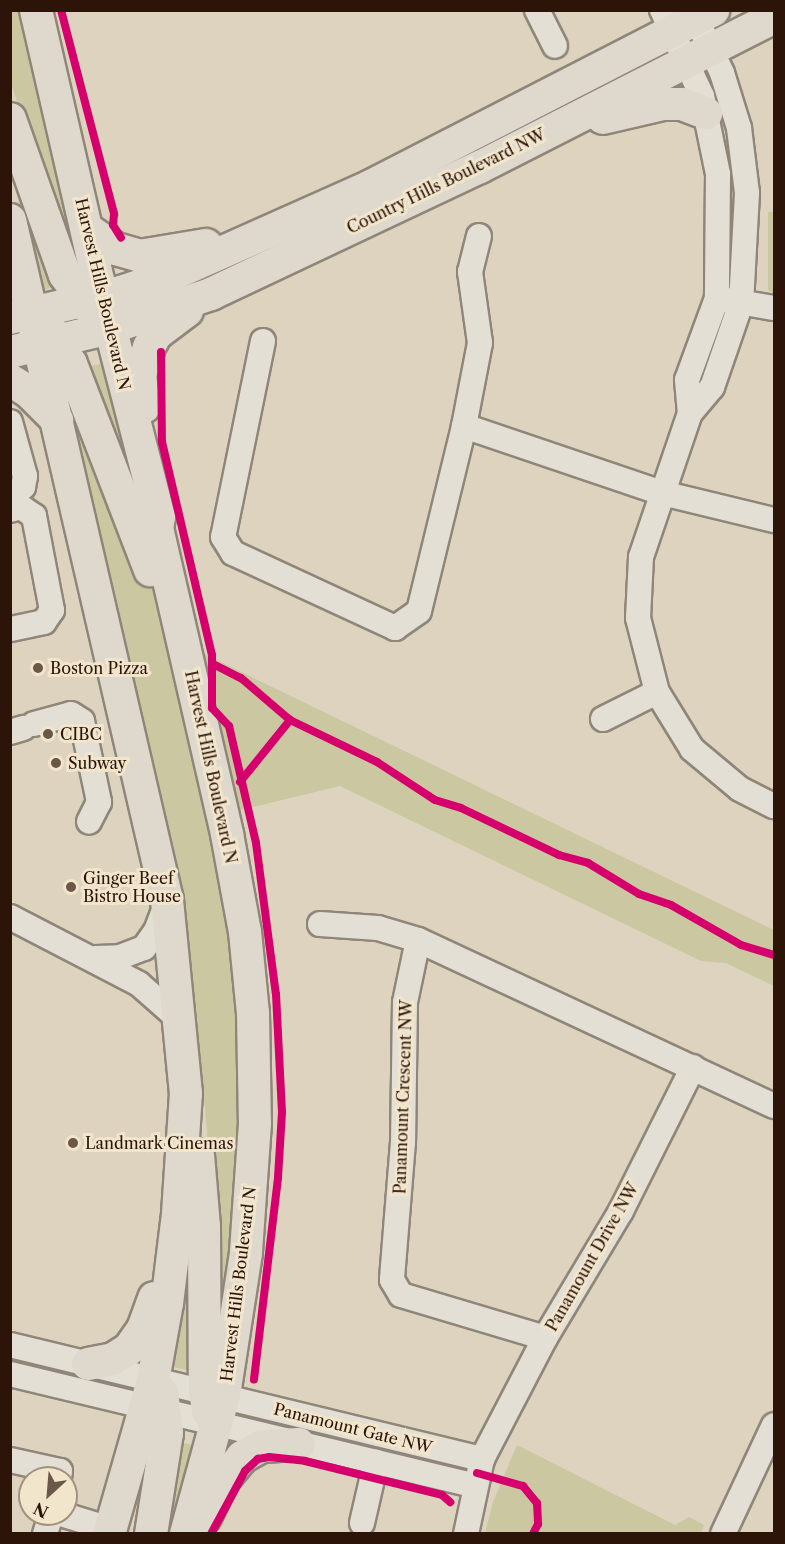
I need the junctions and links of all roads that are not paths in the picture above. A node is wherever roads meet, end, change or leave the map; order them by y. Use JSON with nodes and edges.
{"nodes":[{"id":1,"x":36,"y":10,"type":"edge"},
{"id":2,"x":537,"y":10,"type":"edge"},
{"id":3,"x":774,"y":17,"type":"edge"},
{"id":4,"x":691,"y":27,"type":"edge"},
{"id":5,"x":555,"y":46,"type":"dead end"},
{"id":6,"x":706,"y":113,"type":"junction"},
{"id":7,"x":10,"y":118,"type":"edge"},
{"id":8,"x":480,"y":167,"type":"junction"},
{"id":9,"x":348,"y":196,"type":"junction"},
{"id":10,"x":10,"y":220,"type":"edge"},
{"id":11,"x":87,"y":229,"type":"junction"},
{"id":12,"x":479,"y":236,"type":"dead end"},
{"id":13,"x":211,"y":294,"type":"junction"},
{"id":14,"x":717,"y":298,"type":"junction"},
{"id":15,"x":92,"y":299,"type":"junction"},
{"id":16,"x":741,"y":303,"type":"junction"},
{"id":17,"x":774,"y":308,"type":"edge"},
{"id":18,"x":22,"y":317,"type":"edge"},
{"id":19,"x":110,"y":328,"type":"junction"},
{"id":20,"x":263,"y":341,"type":"dead end"},
{"id":21,"x":36,"y":347,"type":"edge"},
{"id":22,"x":10,"y":380,"type":"edge"},
{"id":23,"x":690,"y":413,"type":"junction"},
{"id":24,"x":58,"y":421,"type":"junction"},
{"id":25,"x":10,"y":422,"type":"edge"},
{"id":26,"x":464,"y":426,"type":"junction"},
{"id":27,"x":662,"y":493,"type":"junction"},
{"id":28,"x":10,"y":495,"type":"edge"},
{"id":29,"x":10,"y":510,"type":"edge"},
{"id":30,"x":159,"y":517,"type":"junction"},
{"id":31,"x":774,"y":520,"type":"edge"},
{"id":32,"x":10,"y":629,"type":"edge"},
{"id":33,"x":183,"y":643,"type":"junction"},
{"id":34,"x":657,"y":692,"type":"junction"},
{"id":35,"x":603,"y":719,"type":"dead end"},
{"id":36,"x":22,"y":728,"type":"edge"},
{"id":37,"x":774,"y":806,"type":"edge"},
{"id":38,"x":89,"y":822,"type":"dead end"},
{"id":39,"x":167,"y":900,"type":"junction"},
{"id":40,"x":10,"y":917,"type":"edge"},
{"id":41,"x":320,"y":924,"type":"dead end"},
{"id":42,"x":418,"y":940,"type":"junction"},
{"id":43,"x":96,"y":958,"type":"junction"},
{"id":44,"x":181,"y":1021,"type":"junction"},
{"id":45,"x":693,"y":1067,"type":"junction"},
{"id":46,"x":186,"y":1093,"type":"junction"},
{"id":47,"x":774,"y":1106,"type":"edge"},
{"id":48,"x":178,"y":1214,"type":"junction"},
{"id":49,"x":545,"y":1338,"type":"junction"},
{"id":50,"x":10,"y":1345,"type":"edge"},
{"id":51,"x":88,"y":1364,"type":"junction"},
{"id":52,"x":10,"y":1374,"type":"edge"},
{"id":53,"x":155,"y":1400,"type":"junction"},
{"id":54,"x":215,"y":1403,"type":"junction"},
{"id":55,"x":774,"y":1425,"type":"edge"},
{"id":56,"x":299,"y":1444,"type":"junction"},
{"id":57,"x":482,"y":1459,"type":"junction"},
{"id":58,"x":10,"y":1460,"type":"edge"},
{"id":59,"x":376,"y":1462,"type":"junction"},
{"id":60,"x":37,"y":1466,"type":"edge"},
{"id":61,"x":474,"y":1485,"type":"junction"},
{"id":62,"x":78,"y":1520,"type":"edge"},
{"id":63,"x":362,"y":1523,"type":"dead end"},
{"id":64,"x":109,"y":1531,"type":"edge"},
{"id":65,"x":151,"y":1533,"type":"edge"},
{"id":66,"x":186,"y":1533,"type":"edge"},
{"id":67,"x":196,"y":1533,"type":"edge"},
{"id":68,"x":466,"y":1533,"type":"edge"},
{"id":69,"x":723,"y":1533,"type":"edge"}],
"edges":[{"from":1,"to":11,"type":"main road","name":"Harvest Hills Boulevard N"},
{"from":2,"to":5,"type":"street"},
{"from":3,"to":4,"type":"main road","name":"Country Hills Boulevard NW"},
{"from":4,"to":6,"type":"street"},
{"from":4,"to":8,"type":"main road","name":"Country Hills Boulevard NW"},
{"from":4,"to":9,"type":"main road","name":"Country Hills Boulevard NW"},
{"from":4,"to":16,"type":"street"},
{"from":6,"to":8,"type":"main road"},
{"from":6,"to":14,"type":"street"},
{"from":7,"to":15,"type":"main road"},
{"from":8,"to":13,"type":"main road","name":"Country Hills Boulevard NW"},
{"from":9,"to":11,"type":"main road"},
{"from":9,"to":15,"type":"main road","name":"Country Hills Boulevard NW"},
{"from":10,"to":18,"type":"main road"},
{"from":11,"to":15,"type":"main road","name":"Harvest Hills Boulevard N"},
{"from":12,"to":26,"type":"street"},
{"from":13,"to":19,"type":"main road","name":"Country Hills Boulevard NW"},
{"from":13,"to":30,"type":"main road"},
{"from":14,"to":16,"type":"street"},
{"from":14,"to":23,"type":"street"},
{"from":15,"to":18,"type":"main road","name":"Country Hills Boulevard NW"},
{"from":15,"to":19,"type":"main road"},
{"from":16,"to":17,"type":"street"},
{"from":16,"to":23,"type":"street"},
{"from":18,"to":21,"type":"main road"},
{"from":19,"to":21,"type":"main road","name":"Country Hills Boulevard NW"},
{"from":19,"to":30,"type":"main road","name":"Harvest Hills Boulevard N"},
{"from":20,"to":26,"type":"street"},
{"from":21,"to":24,"type":"main road"},
{"from":21,"to":33,"type":"main road"},
{"from":22,"to":24,"type":"main road"},
{"from":23,"to":27,"type":"street"},
{"from":24,"to":39,"type":"main road"},
{"from":25,"to":28,"type":"street"},
{"from":26,"to":27,"type":"street"},
{"from":27,"to":31,"type":"street"},
{"from":27,"to":34,"type":"street"},
{"from":29,"to":32,"type":"street"},
{"from":30,"to":33,"type":"main road","name":"Harvest Hills Boulevard N"},
{"from":33,"to":54,"type":"main road","name":"Harvest Hills Boulevard N"},
{"from":34,"to":35,"type":"street"},
{"from":34,"to":37,"type":"street"},
{"from":36,"to":38,"type":"street"},
{"from":39,"to":43,"type":"street"},
{"from":39,"to":44,"type":"main road"},
{"from":40,"to":43,"type":"street"},
{"from":41,"to":42,"type":"street"},
{"from":42,"to":45,"type":"street"},
{"from":42,"to":49,"type":"street","name":"Panamount Crescent NW"},
{"from":43,"to":44,"type":"street"},
{"from":44,"to":46,"type":"main road"},
{"from":45,"to":47,"type":"street"},
{"from":45,"to":49,"type":"street","name":"Panamount Drive NW"},
{"from":46,"to":48,"type":"main road"},
{"from":46,"to":54,"type":"main road"},
{"from":48,"to":51,"type":"main road"},
{"from":48,"to":53,"type":"main road"},
{"from":49,"to":57,"type":"street","name":"Panamount Drive NW"},
{"from":50,"to":51,"type":"street"},
{"from":51,"to":53,"type":"street"},
{"from":52,"to":53,"type":"street"},
{"from":53,"to":54,"type":"street"},
{"from":53,"to":54,"type":"street"},
{"from":53,"to":64,"type":"main road"},
{"from":53,"to":65,"type":"main road"},
{"from":54,"to":56,"type":"street","name":"Panamount Gate NW"},
{"from":54,"to":57,"type":"street","name":"Panamount Gate NW"},
{"from":54,"to":66,"type":"main road","name":"Harvest Hills Boulevard N"},
{"from":55,"to":69,"type":"street"},
{"from":56,"to":59,"type":"street","name":"Panamount Gate NW"},
{"from":56,"to":67,"type":"main road"},
{"from":57,"to":61,"type":"street","name":"Panamount Drive NW"},
{"from":58,"to":60,"type":"street"},
{"from":59,"to":61,"type":"street","name":"Panamount Gate NW"},
{"from":59,"to":63,"type":"street"},
{"from":61,"to":68,"type":"street","name":"Panamount Drive NW"},
{"from":62,"to":64,"type":"street"}]}
